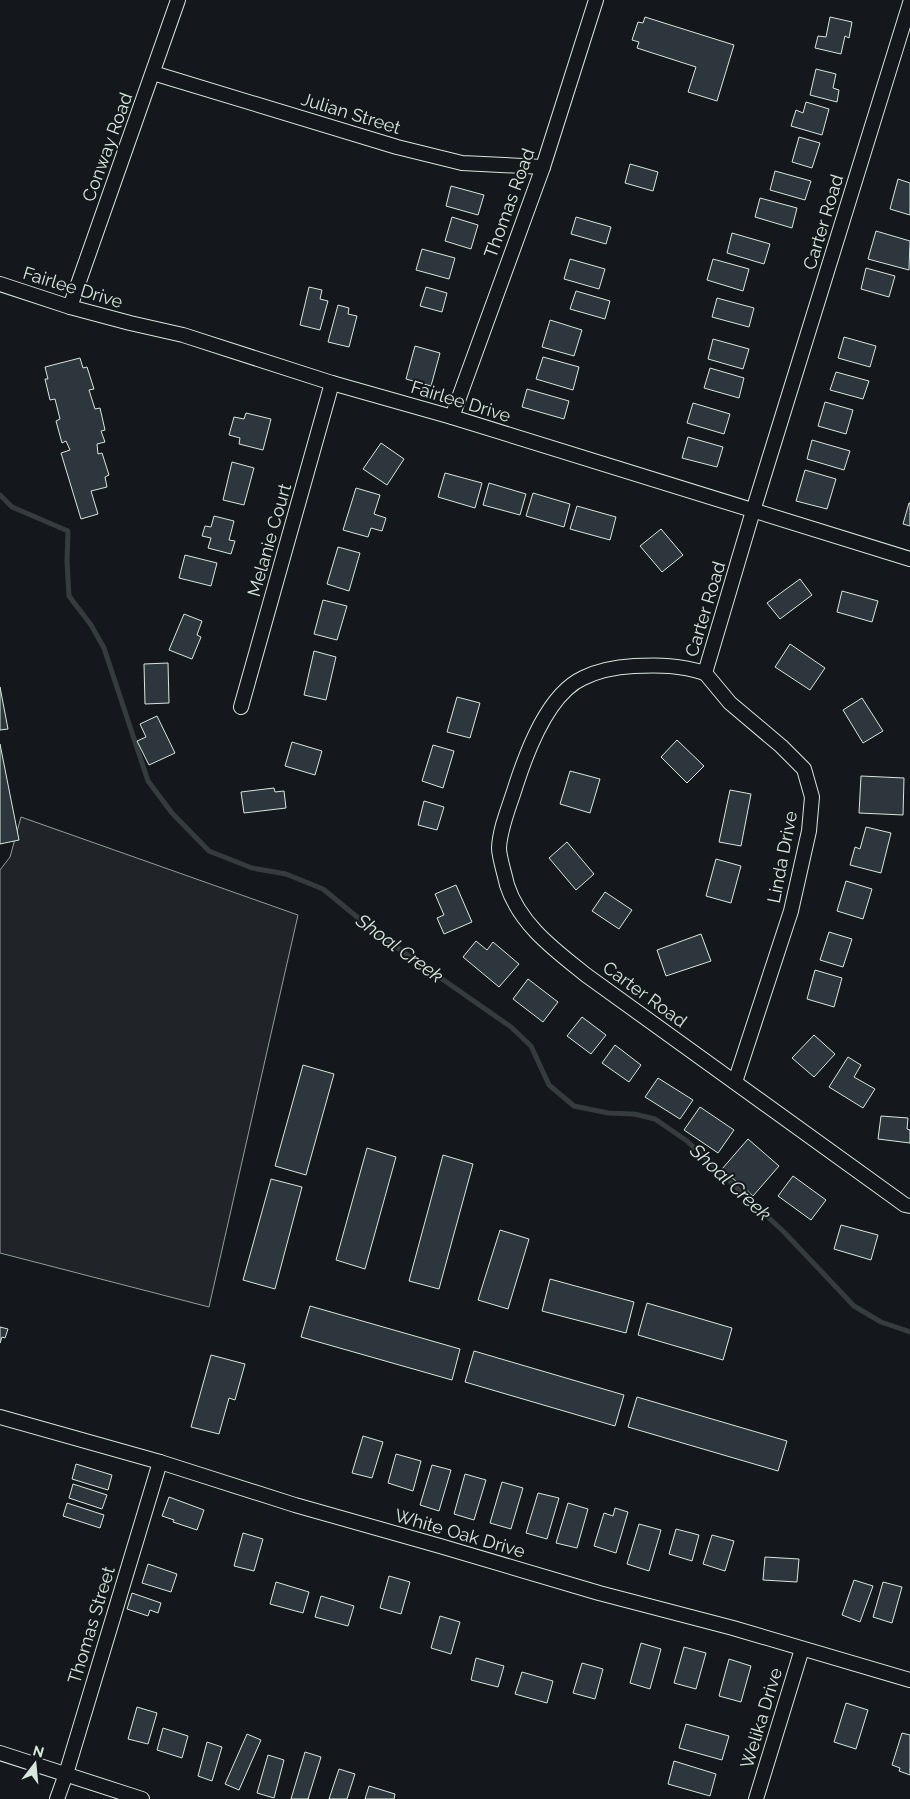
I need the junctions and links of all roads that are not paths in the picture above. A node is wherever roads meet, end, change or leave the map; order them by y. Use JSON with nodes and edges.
{"nodes":[{"id":1,"x":178,"y":0,"type":"edge"},
{"id":2,"x":596,"y":0,"type":"edge"},
{"id":3,"x":910,"y":3,"type":"edge"},
{"id":4,"x":153,"y":73,"type":"junction"},
{"id":5,"x":543,"y":167,"type":"junction"},
{"id":6,"x":0,"y":284,"type":"edge"},
{"id":7,"x":70,"y":307,"type":"junction"},
{"id":8,"x":332,"y":383,"type":"junction"},
{"id":9,"x":452,"y":417,"type":"junction"},
{"id":10,"x":754,"y":511,"type":"junction"},
{"id":11,"x":910,"y":560,"type":"edge"},
{"id":12,"x":706,"y":673,"type":"junction"},
{"id":13,"x":241,"y":707,"type":"dead end"},
{"id":14,"x":736,"y":1082,"type":"junction"},
{"id":15,"x":910,"y":1206,"type":"edge"},
{"id":16,"x":0,"y":1417,"type":"edge"},
{"id":17,"x":160,"y":1462,"type":"junction"},
{"id":18,"x":802,"y":1649,"type":"junction"},
{"id":19,"x":910,"y":1680,"type":"edge"},
{"id":20,"x":0,"y":1753,"type":"edge"},
{"id":21,"x":66,"y":1774,"type":"junction"},
{"id":22,"x":57,"y":1799,"type":"edge"},
{"id":23,"x":142,"y":1799,"type":"edge"},
{"id":24,"x":756,"y":1799,"type":"edge"}],
"edges":[{"from":1,"to":4,"type":"street","name":"Conway Road"},
{"from":2,"to":5,"type":"street","name":"Thomas Road"},
{"from":3,"to":10,"type":"street","name":"Carter Road"},
{"from":4,"to":5,"type":"street","name":"Julian Street"},
{"from":4,"to":7,"type":"street","name":"Conway Road"},
{"from":5,"to":9,"type":"street","name":"Thomas Road"},
{"from":6,"to":7,"type":"street","name":"Fairlee Drive"},
{"from":7,"to":8,"type":"street","name":"Fairlee Drive"},
{"from":8,"to":9,"type":"street","name":"Fairlee Drive"},
{"from":8,"to":13,"type":"street","name":"Melanie Court"},
{"from":9,"to":10,"type":"street","name":"Fairlee Drive"},
{"from":10,"to":11,"type":"street","name":"Fairlee Drive"},
{"from":10,"to":12,"type":"street","name":"Carter Road"},
{"from":12,"to":14,"type":"street","name":"Linda Drive"},
{"from":12,"to":14,"type":"street","name":"Carter Road"},
{"from":14,"to":15,"type":"street","name":"Carter Road"},
{"from":16,"to":17,"type":"street","name":"White Oak Drive"},
{"from":17,"to":18,"type":"street","name":"White Oak Drive"},
{"from":17,"to":21,"type":"street","name":"Thomas Street"},
{"from":18,"to":19,"type":"street","name":"White Oak Drive"},
{"from":18,"to":24,"type":"street","name":"Welika Drive"},
{"from":20,"to":21,"type":"street"},
{"from":21,"to":22,"type":"street","name":"Thomas Street"},
{"from":21,"to":23,"type":"street"}]}
